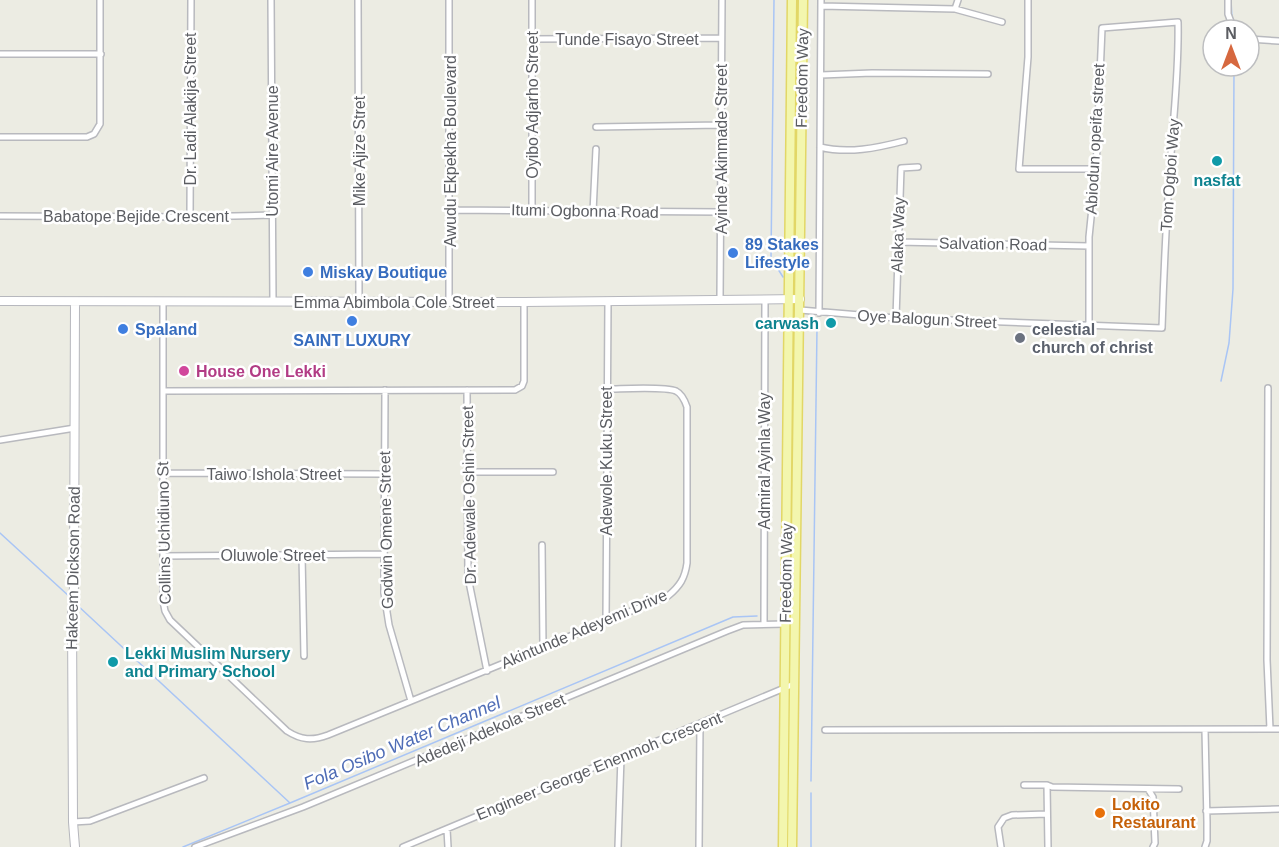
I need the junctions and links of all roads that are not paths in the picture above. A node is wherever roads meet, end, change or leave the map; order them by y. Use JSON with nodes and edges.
{"nodes":[{"id":1,"x":100,"y":0,"type":"edge"},
{"id":2,"x":191,"y":0,"type":"edge"},
{"id":3,"x":272,"y":0,"type":"edge"},
{"id":4,"x":358,"y":0,"type":"edge"},
{"id":5,"x":449,"y":0,"type":"edge"},
{"id":6,"x":532,"y":0,"type":"edge"},
{"id":7,"x":722,"y":0,"type":"edge"},
{"id":8,"x":792,"y":0,"type":"edge"},
{"id":9,"x":803,"y":0,"type":"edge"},
{"id":10,"x":958,"y":0,"type":"edge"},
{"id":11,"x":1028,"y":0,"type":"edge"},
{"id":12,"x":1228,"y":0,"type":"edge"},
{"id":13,"x":821,"y":3,"type":"edge"},
{"id":14,"x":955,"y":9,"type":"junction"},
{"id":15,"x":1230,"y":18,"type":"edge"},
{"id":16,"x":1002,"y":22,"type":"dead end"},
{"id":17,"x":1178,"y":22,"type":"joint"},
{"id":18,"x":722,"y":38,"type":"junction"},
{"id":19,"x":532,"y":39,"type":"junction"},
{"id":20,"x":1261,"y":40,"type":"edge"},
{"id":21,"x":1279,"y":42,"type":"edge"},
{"id":22,"x":0,"y":54,"type":"edge"},
{"id":23,"x":101,"y":54,"type":"junction"},
{"id":24,"x":988,"y":74,"type":"dead end"},
{"id":25,"x":821,"y":75,"type":"junction"},
{"id":26,"x":721,"y":125,"type":"junction"},
{"id":27,"x":596,"y":127,"type":"dead end"},
{"id":28,"x":0,"y":136,"type":"edge"},
{"id":29,"x":904,"y":141,"type":"dead end"},
{"id":30,"x":820,"y":147,"type":"junction"},
{"id":31,"x":596,"y":149,"type":"dead end"},
{"id":32,"x":918,"y":167,"type":"dead end"},
{"id":33,"x":1096,"y":169,"type":"junction"},
{"id":34,"x":450,"y":210,"type":"junction"},
{"id":35,"x":532,"y":211,"type":"junction"},
{"id":36,"x":593,"y":212,"type":"junction"},
{"id":37,"x":721,"y":212,"type":"junction"},
{"id":38,"x":273,"y":215,"type":"junction"},
{"id":39,"x":0,"y":216,"type":"edge"},
{"id":40,"x":190,"y":218,"type":"junction"},
{"id":41,"x":898,"y":242,"type":"junction"},
{"id":42,"x":1089,"y":246,"type":"junction"},
{"id":43,"x":720,"y":299,"type":"junction"},
{"id":44,"x":765,"y":299,"type":"junction"},
{"id":45,"x":789,"y":299,"type":"junction"},
{"id":46,"x":800,"y":299,"type":"junction"},
{"id":47,"x":0,"y":301,"type":"edge"},
{"id":48,"x":608,"y":301,"type":"junction"},
{"id":49,"x":75,"y":302,"type":"junction"},
{"id":50,"x":163,"y":302,"type":"junction"},
{"id":51,"x":273,"y":302,"type":"junction"},
{"id":52,"x":359,"y":302,"type":"junction"},
{"id":53,"x":450,"y":302,"type":"junction"},
{"id":54,"x":524,"y":302,"type":"junction"},
{"id":55,"x":800,"y":310,"type":"junction"},
{"id":56,"x":819,"y":313,"type":"junction"},
{"id":57,"x":896,"y":318,"type":"junction"},
{"id":58,"x":1089,"y":327,"type":"junction"},
{"id":59,"x":1162,"y":328,"type":"joint"},
{"id":60,"x":1268,"y":388,"type":"dead end"},
{"id":61,"x":607,"y":389,"type":"junction"},
{"id":62,"x":385,"y":390,"type":"junction"},
{"id":63,"x":467,"y":390,"type":"junction"},
{"id":64,"x":163,"y":391,"type":"junction"},
{"id":65,"x":75,"y":428,"type":"junction"},
{"id":66,"x":0,"y":440,"type":"edge"},
{"id":67,"x":468,"y":472,"type":"junction"},
{"id":68,"x":553,"y":472,"type":"dead end"},
{"id":69,"x":163,"y":473,"type":"junction"},
{"id":70,"x":384,"y":474,"type":"junction"},
{"id":71,"x":542,"y":545,"type":"dead end"},
{"id":72,"x":384,"y":554,"type":"junction"},
{"id":73,"x":302,"y":555,"type":"junction"},
{"id":74,"x":163,"y":556,"type":"junction"},
{"id":75,"x":606,"y":621,"type":"junction"},
{"id":76,"x":764,"y":624,"type":"junction"},
{"id":77,"x":786,"y":624,"type":"junction"},
{"id":78,"x":543,"y":647,"type":"junction"},
{"id":79,"x":304,"y":656,"type":"dead end"},
{"id":80,"x":487,"y":670,"type":"junction"},
{"id":81,"x":794,"y":684,"type":"junction"},
{"id":82,"x":784,"y":690,"type":"junction"},
{"id":83,"x":411,"y":701,"type":"junction"},
{"id":84,"x":700,"y":724,"type":"junction"},
{"id":85,"x":1270,"y":729,"type":"junction"},
{"id":86,"x":1279,"y":729,"type":"edge"},
{"id":87,"x":825,"y":730,"type":"dead end"},
{"id":88,"x":1205,"y":730,"type":"junction"},
{"id":89,"x":303,"y":739,"type":"joint"},
{"id":90,"x":621,"y":757,"type":"junction"},
{"id":91,"x":204,"y":778,"type":"dead end"},
{"id":92,"x":1024,"y":785,"type":"dead end"},
{"id":93,"x":1047,"y":785,"type":"junction"},
{"id":94,"x":1148,"y":789,"type":"junction"},
{"id":95,"x":1179,"y":789,"type":"dead end"},
{"id":96,"x":1279,"y":809,"type":"edge"},
{"id":97,"x":1206,"y":811,"type":"junction"},
{"id":98,"x":1047,"y":814,"type":"junction"},
{"id":99,"x":73,"y":822,"type":"junction"},
{"id":100,"x":447,"y":829,"type":"junction"},
{"id":101,"x":74,"y":834,"type":"junction"},
{"id":102,"x":68,"y":847,"type":"edge"},
{"id":103,"x":75,"y":847,"type":"edge"},
{"id":104,"x":195,"y":847,"type":"edge"},
{"id":105,"x":403,"y":847,"type":"edge"},
{"id":106,"x":448,"y":847,"type":"edge"},
{"id":107,"x":618,"y":847,"type":"edge"},
{"id":108,"x":699,"y":847,"type":"edge"},
{"id":109,"x":783,"y":847,"type":"edge"},
{"id":110,"x":792,"y":847,"type":"edge"},
{"id":111,"x":1001,"y":847,"type":"edge"},
{"id":112,"x":1048,"y":847,"type":"edge"},
{"id":113,"x":1153,"y":847,"type":"edge"},
{"id":114,"x":1205,"y":847,"type":"edge"}],
"edges":[{"from":1,"to":23,"type":"street"},
{"from":2,"to":40,"type":"street","name":"Dr. Ladi Alakija Street"},
{"from":3,"to":38,"type":"street","name":"Utomi Aire Avenue"},
{"from":4,"to":52,"type":"street","name":"Mike Ajize Stret"},
{"from":5,"to":34,"type":"street","name":"Awudu Ekpekha Boulevard"},
{"from":6,"to":19,"type":"street","name":"Oyibo Adjarho Street"},
{"from":7,"to":18,"type":"street","name":"Ayinde Akinmade Street"},
{"from":8,"to":45,"type":"main road","name":"Freedom Way"},
{"from":9,"to":46,"type":"main road","name":"Freedom Way"},
{"from":10,"to":14,"type":"street"},
{"from":11,"to":33,"type":"street"},
{"from":12,"to":15,"type":"street"},
{"from":13,"to":14,"type":"street"},
{"from":13,"to":25,"type":"street"},
{"from":14,"to":16,"type":"street"},
{"from":17,"to":33,"type":"street","name":"Abiodun opeifa street"},
{"from":17,"to":59,"type":"street","name":"Tom Ogboi Way"},
{"from":18,"to":19,"type":"street","name":"Tunde Fisayo Street"},
{"from":18,"to":26,"type":"street","name":"Ayinde Akinmade Street"},
{"from":19,"to":35,"type":"street","name":"Oyibo Adjarho Street"},
{"from":20,"to":21,"type":"street"},
{"from":22,"to":23,"type":"street"},
{"from":23,"to":28,"type":"street"},
{"from":24,"to":25,"type":"street"},
{"from":25,"to":30,"type":"street"},
{"from":26,"to":27,"type":"street"},
{"from":26,"to":37,"type":"street","name":"Ayinde Akinmade Street"},
{"from":29,"to":30,"type":"street"},
{"from":30,"to":56,"type":"street"},
{"from":31,"to":36,"type":"street"},
{"from":32,"to":41,"type":"street","name":"Alaka Way"},
{"from":33,"to":42,"type":"street","name":"Abiodun opeifa street"},
{"from":34,"to":35,"type":"street","name":"Itumi Ogbonna Road"},
{"from":34,"to":53,"type":"street","name":"Awudu Ekpekha Boulevard"},
{"from":35,"to":36,"type":"street","name":"Itumi Ogbonna Road"},
{"from":36,"to":37,"type":"street","name":"Itumi Ogbonna Road"},
{"from":37,"to":43,"type":"street","name":"Ayinde Akinmade Street"},
{"from":38,"to":40,"type":"street","name":"Babatope Bejide Crescent"},
{"from":38,"to":51,"type":"street","name":"Utomi Aire Avenue"},
{"from":39,"to":40,"type":"street","name":"Babatope Bejide Crescent"},
{"from":41,"to":42,"type":"street","name":"Salvation Road"},
{"from":41,"to":57,"type":"street","name":"Alaka Way"},
{"from":42,"to":58,"type":"street","name":"Abiodun opeifa street"},
{"from":43,"to":44,"type":"street","name":"Emma Abimbola Cole Street"},
{"from":43,"to":48,"type":"street","name":"Emma Abimbola Cole Street"},
{"from":44,"to":45,"type":"street","name":"Emma Abimbola Cole Street"},
{"from":44,"to":76,"type":"street","name":"Admiral Ayinla Way"},
{"from":45,"to":46,"type":"street"},
{"from":45,"to":77,"type":"main road","name":"Freedom Way"},
{"from":46,"to":55,"type":"main road","name":"Freedom Way"},
{"from":47,"to":49,"type":"street","name":"Emma Abimbola Cole Street"},
{"from":48,"to":54,"type":"street","name":"Emma Abimbola Cole Street"},
{"from":48,"to":61,"type":"street","name":"Adewole Kuku Street"},
{"from":49,"to":50,"type":"street","name":"Emma Abimbola Cole Street"},
{"from":49,"to":65,"type":"street","name":"Hakeem Dickson Road"},
{"from":50,"to":51,"type":"street","name":"Emma Abimbola Cole Street"},
{"from":50,"to":64,"type":"street","name":"Collins Uchidiuno St"},
{"from":51,"to":52,"type":"street","name":"Emma Abimbola Cole Street"},
{"from":52,"to":53,"type":"street","name":"Emma Abimbola Cole Street"},
{"from":53,"to":54,"type":"street","name":"Emma Abimbola Cole Street"},
{"from":54,"to":63,"type":"street"},
{"from":55,"to":56,"type":"street","name":"Oye Balogun Street"},
{"from":55,"to":81,"type":"main road","name":"Freedom Way"},
{"from":56,"to":57,"type":"street","name":"Oye Balogun Street"},
{"from":57,"to":58,"type":"street","name":"Oye Balogun Street"},
{"from":58,"to":59,"type":"street","name":"Oye Balogun Street"},
{"from":60,"to":85,"type":"street"},
{"from":61,"to":75,"type":"street","name":"Adewole Kuku Street"},
{"from":61,"to":75,"type":"street","name":"Akintunde Adeyemi Drive"},
{"from":62,"to":63,"type":"street"},
{"from":62,"to":64,"type":"street"},
{"from":62,"to":70,"type":"street","name":"Godwin Omene Street"},
{"from":63,"to":67,"type":"street","name":"Dr. Adewale Oshin Street"},
{"from":64,"to":69,"type":"street","name":"Collins Uchidiuno St"},
{"from":65,"to":66,"type":"street"},
{"from":65,"to":99,"type":"street","name":"Hakeem Dickson Road"},
{"from":67,"to":68,"type":"street"},
{"from":67,"to":80,"type":"street","name":"Dr. Adewale Oshin Street"},
{"from":69,"to":70,"type":"street","name":"Taiwo Ishola Street"},
{"from":69,"to":74,"type":"street","name":"Collins Uchidiuno St"},
{"from":70,"to":72,"type":"street","name":"Godwin Omene Street"},
{"from":71,"to":78,"type":"street"},
{"from":72,"to":73,"type":"street","name":"Oluwole Street"},
{"from":72,"to":83,"type":"street","name":"Godwin Omene Street"},
{"from":73,"to":74,"type":"street","name":"Oluwole Street"},
{"from":73,"to":79,"type":"street"},
{"from":74,"to":89,"type":"street","name":"Collins Uchidiuno St"},
{"from":75,"to":78,"type":"street","name":"Akintunde Adeyemi Drive"},
{"from":76,"to":77,"type":"street","name":"Adedeji Adekola Street"},
{"from":76,"to":104,"type":"street","name":"Adedeji Adekola Street"},
{"from":77,"to":82,"type":"main road","name":"Freedom Way"},
{"from":78,"to":80,"type":"street","name":"Akintunde Adeyemi Drive"},
{"from":80,"to":83,"type":"street","name":"Akintunde Adeyemi Drive"},
{"from":81,"to":82,"type":"street","name":"Engineer George Enenmoh Crescent"},
{"from":81,"to":110,"type":"main road","name":"Freedom Way"},
{"from":82,"to":84,"type":"street","name":"Engineer George Enenmoh Crescent"},
{"from":82,"to":109,"type":"main road","name":"Freedom Way"},
{"from":83,"to":89,"type":"street","name":"Akintunde Adeyemi Drive"},
{"from":84,"to":90,"type":"street","name":"Engineer George Enenmoh Crescent"},
{"from":84,"to":108,"type":"street"},
{"from":85,"to":86,"type":"street"},
{"from":85,"to":88,"type":"street"},
{"from":87,"to":88,"type":"street"},
{"from":88,"to":97,"type":"street"},
{"from":90,"to":100,"type":"street","name":"Engineer George Enenmoh Crescent"},
{"from":90,"to":107,"type":"street"},
{"from":91,"to":99,"type":"street"},
{"from":92,"to":93,"type":"street"},
{"from":93,"to":94,"type":"street"},
{"from":93,"to":98,"type":"street"},
{"from":94,"to":95,"type":"street"},
{"from":94,"to":113,"type":"street"},
{"from":96,"to":97,"type":"street"},
{"from":97,"to":114,"type":"street"},
{"from":98,"to":111,"type":"street"},
{"from":98,"to":112,"type":"street"},
{"from":99,"to":101,"type":"street","name":"Hakeem Dickson Road"},
{"from":100,"to":105,"type":"street","name":"Engineer George Enenmoh Crescent"},
{"from":100,"to":106,"type":"street"},
{"from":101,"to":102,"type":"street","name":"Hakeem Dickson Road"},
{"from":101,"to":103,"type":"street","name":"Hakeem Dickson Road"}]}
